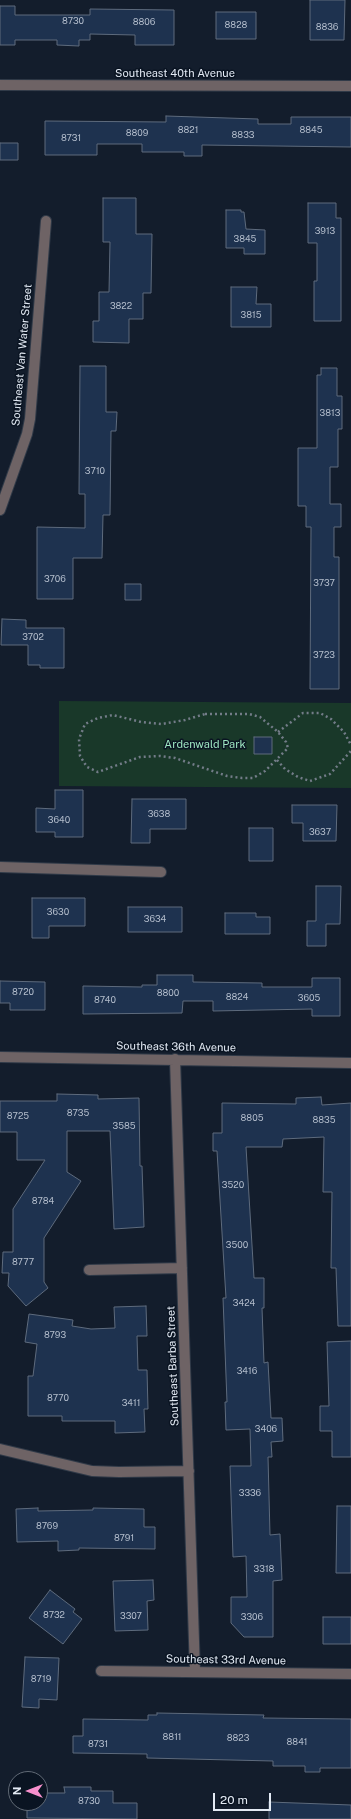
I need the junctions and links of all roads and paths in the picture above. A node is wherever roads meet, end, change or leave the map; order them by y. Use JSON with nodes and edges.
{"nodes":[{"id":1,"x":0,"y":85,"type":"edge"},
{"id":2,"x":351,"y":86,"type":"edge"},
{"id":3,"x":46,"y":221,"type":"dead end"},
{"id":4,"x":0,"y":510,"type":"edge"},
{"id":5,"x":278,"y":732,"type":"junction"},
{"id":6,"x":351,"y":745,"type":"edge"},
{"id":7,"x":351,"y":751,"type":"edge"},
{"id":8,"x":277,"y":760,"type":"junction"},
{"id":9,"x":0,"y":867,"type":"edge"},
{"id":10,"x":161,"y":872,"type":"dead end"},
{"id":11,"x":0,"y":1057,"type":"edge"},
{"id":12,"x":175,"y":1059,"type":"junction"},
{"id":13,"x":351,"y":1063,"type":"edge"},
{"id":14,"x":182,"y":1268,"type":"junction"},
{"id":15,"x":89,"y":1270,"type":"dead end"},
{"id":16,"x":0,"y":1449,"type":"edge"},
{"id":17,"x":189,"y":1471,"type":"junction"},
{"id":18,"x":101,"y":1671,"type":"dead end"},
{"id":19,"x":195,"y":1672,"type":"junction"},
{"id":20,"x":351,"y":1674,"type":"edge"}],
"edges":[{"from":1,"to":2,"type":"street","name":"Southeast 40th Avenue"},
{"from":3,"to":4,"type":"street","name":"Southeast Van Water Street"},
{"from":5,"to":6,"type":"path"},
{"from":5,"to":8,"type":"path"},
{"from":5,"to":8,"type":"path"},
{"from":7,"to":8,"type":"path"},
{"from":9,"to":10,"type":"street"},
{"from":11,"to":12,"type":"street","name":"Southeast 36th Avenue"},
{"from":12,"to":13,"type":"street","name":"Southeast 36th Avenue"},
{"from":12,"to":14,"type":"street","name":"Southeast Barba Street"},
{"from":14,"to":15,"type":"street"},
{"from":14,"to":17,"type":"street","name":"Southeast Barba Street"},
{"from":16,"to":17,"type":"street"},
{"from":17,"to":19,"type":"street","name":"Southeast Barba Street"},
{"from":18,"to":19,"type":"street","name":"Southeast 33rd Avenue"},
{"from":19,"to":20,"type":"street","name":"Southeast 33rd Avenue"}]}
